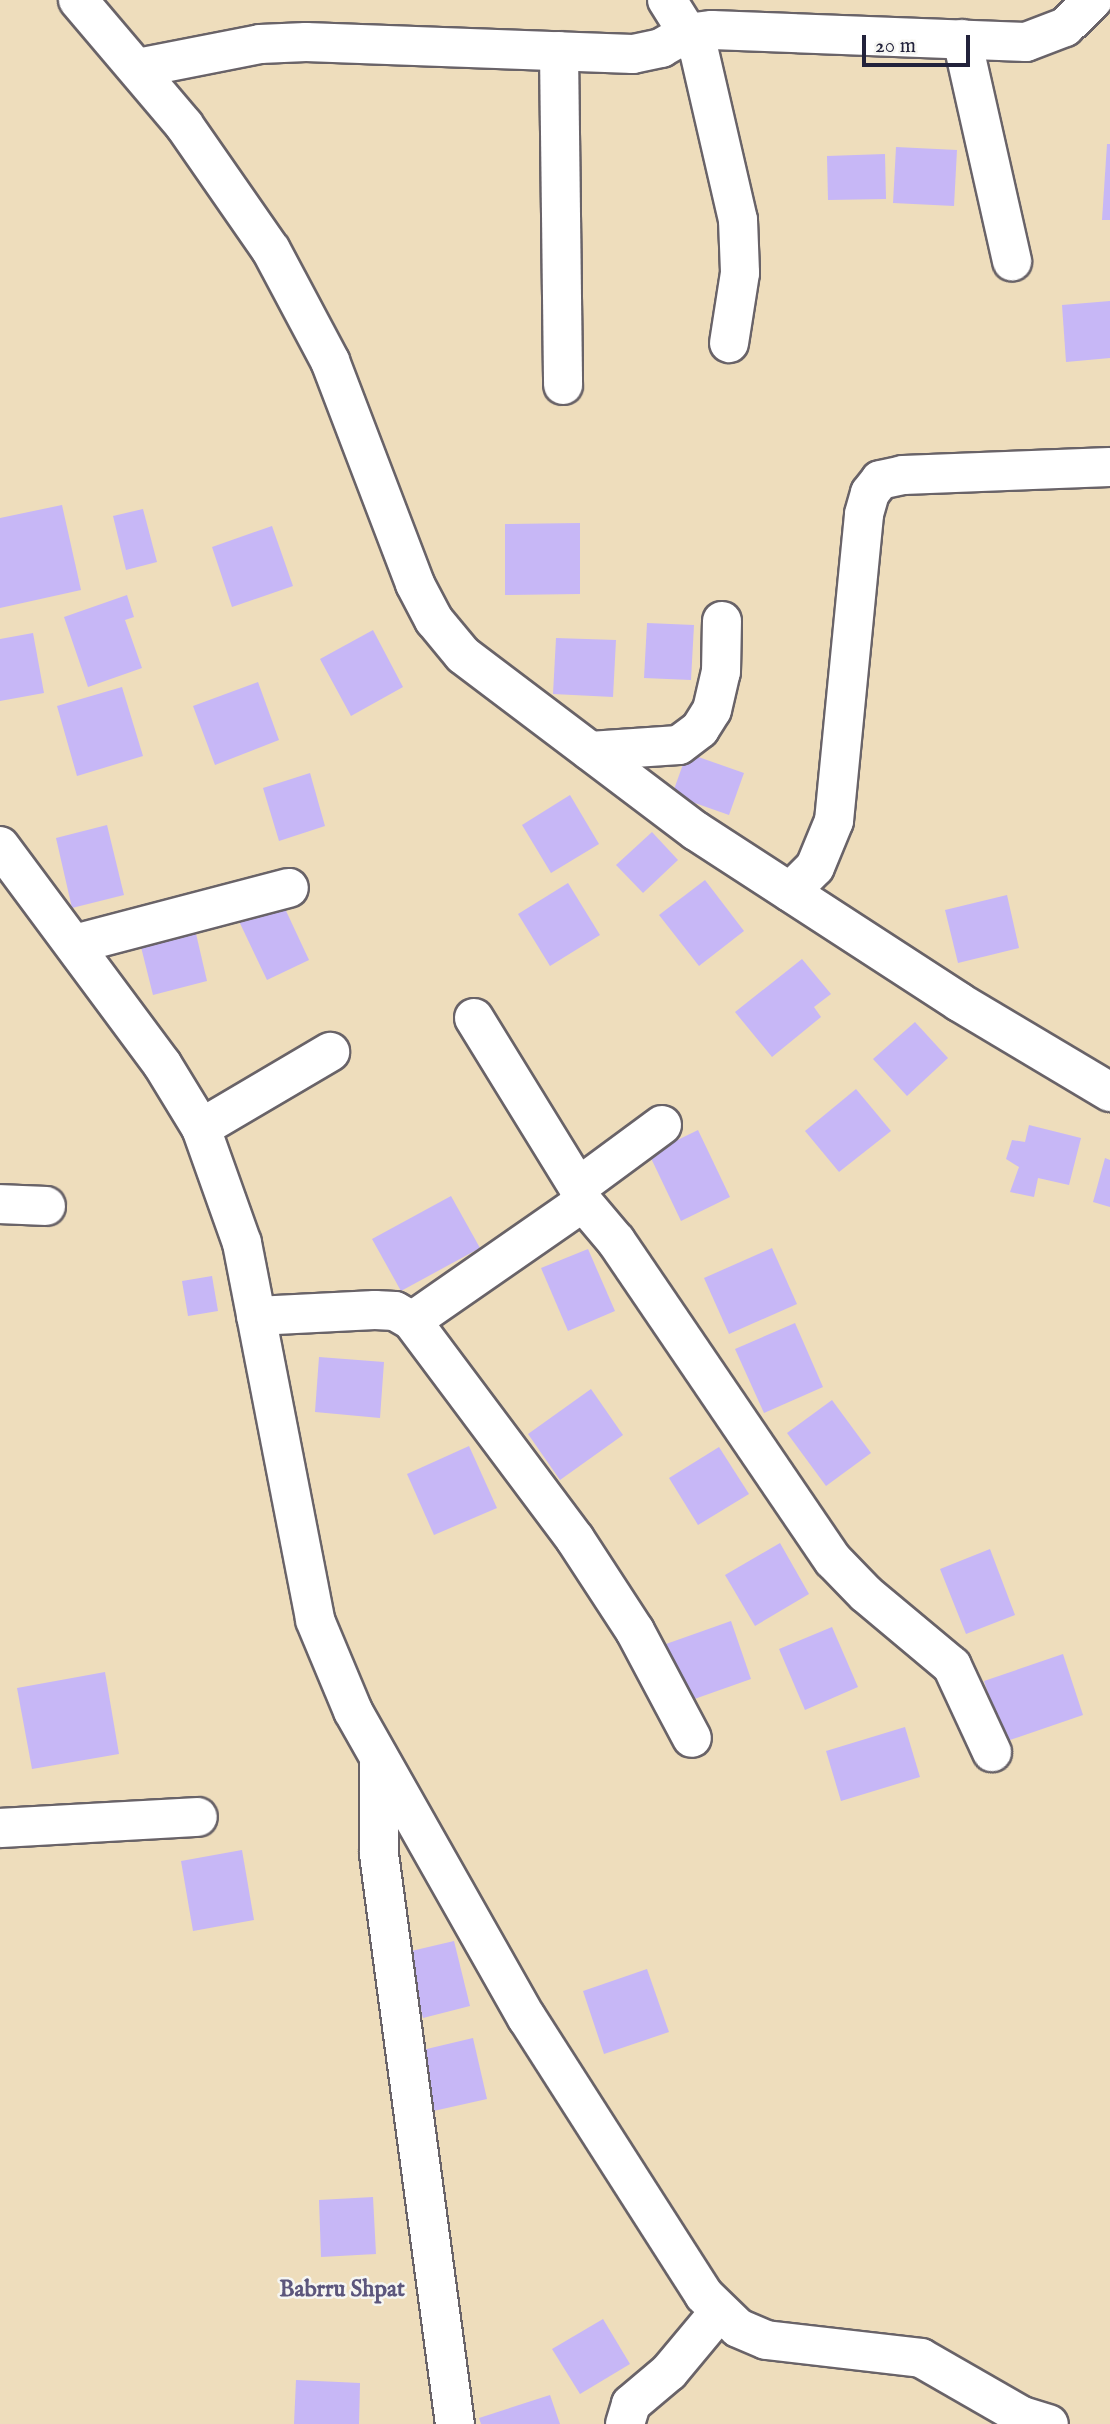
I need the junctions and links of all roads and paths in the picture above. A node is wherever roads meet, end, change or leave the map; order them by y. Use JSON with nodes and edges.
{"nodes":[{"id":1,"x":78,"y":0,"type":"edge"},
{"id":2,"x":667,"y":0,"type":"edge"},
{"id":3,"x":1093,"y":0,"type":"edge"},
{"id":4,"x":687,"y":33,"type":"junction"},
{"id":5,"x":962,"y":39,"type":"junction"},
{"id":6,"x":559,"y":51,"type":"junction"},
{"id":7,"x":138,"y":68,"type":"junction"},
{"id":8,"x":1012,"y":261,"type":"dead end"},
{"id":9,"x":729,"y":343,"type":"dead end"},
{"id":10,"x":563,"y":385,"type":"dead end"},
{"id":11,"x":1110,"y":467,"type":"edge"},
{"id":12,"x":722,"y":621,"type":"dead end"},
{"id":13,"x":590,"y":751,"type":"junction"},
{"id":14,"x":0,"y":846,"type":"edge"},
{"id":15,"x":289,"y":888,"type":"dead end"},
{"id":16,"x":790,"y":892,"type":"junction"},
{"id":17,"x":75,"y":944,"type":"junction"},
{"id":18,"x":474,"y":1018,"type":"dead end"},
{"id":19,"x":330,"y":1052,"type":"dead end"},
{"id":20,"x":1110,"y":1092,"type":"edge"},
{"id":21,"x":662,"y":1125,"type":"dead end"},
{"id":22,"x":201,"y":1128,"type":"junction"},
{"id":23,"x":581,"y":1195,"type":"junction"},
{"id":24,"x":0,"y":1204,"type":"edge"},
{"id":25,"x":46,"y":1206,"type":"dead end"},
{"id":26,"x":256,"y":1316,"type":"junction"},
{"id":27,"x":412,"y":1321,"type":"junction"},
{"id":28,"x":692,"y":1738,"type":"dead end"},
{"id":29,"x":992,"y":1752,"type":"dead end"},
{"id":30,"x":379,"y":1762,"type":"junction"},
{"id":31,"x":198,"y":1816,"type":"dead end"},
{"id":32,"x":0,"y":1828,"type":"edge"},
{"id":33,"x":719,"y":2312,"type":"junction"},
{"id":34,"x":454,"y":2424,"type":"edge"},
{"id":35,"x":625,"y":2424,"type":"edge"},
{"id":36,"x":1049,"y":2424,"type":"edge"}],
"edges":[{"from":1,"to":7,"type":"street"},
{"from":2,"to":4,"type":"street"},
{"from":3,"to":5,"type":"street"},
{"from":4,"to":5,"type":"street"},
{"from":4,"to":6,"type":"street"},
{"from":4,"to":9,"type":"street"},
{"from":5,"to":8,"type":"street"},
{"from":6,"to":7,"type":"street"},
{"from":6,"to":10,"type":"street"},
{"from":7,"to":13,"type":"street"},
{"from":11,"to":16,"type":"street"},
{"from":12,"to":13,"type":"street"},
{"from":13,"to":16,"type":"street"},
{"from":14,"to":17,"type":"street"},
{"from":15,"to":17,"type":"street"},
{"from":16,"to":20,"type":"street"},
{"from":17,"to":22,"type":"street"},
{"from":18,"to":23,"type":"street"},
{"from":19,"to":22,"type":"street"},
{"from":21,"to":23,"type":"street"},
{"from":22,"to":26,"type":"street"},
{"from":23,"to":27,"type":"street"},
{"from":23,"to":29,"type":"street"},
{"from":24,"to":25,"type":"street"},
{"from":26,"to":27,"type":"street"},
{"from":26,"to":30,"type":"street"},
{"from":27,"to":28,"type":"street"},
{"from":30,"to":33,"type":"street"},
{"from":30,"to":34,"type":"street"},
{"from":31,"to":32,"type":"street"},
{"from":33,"to":35,"type":"street"},
{"from":33,"to":36,"type":"street"}]}
